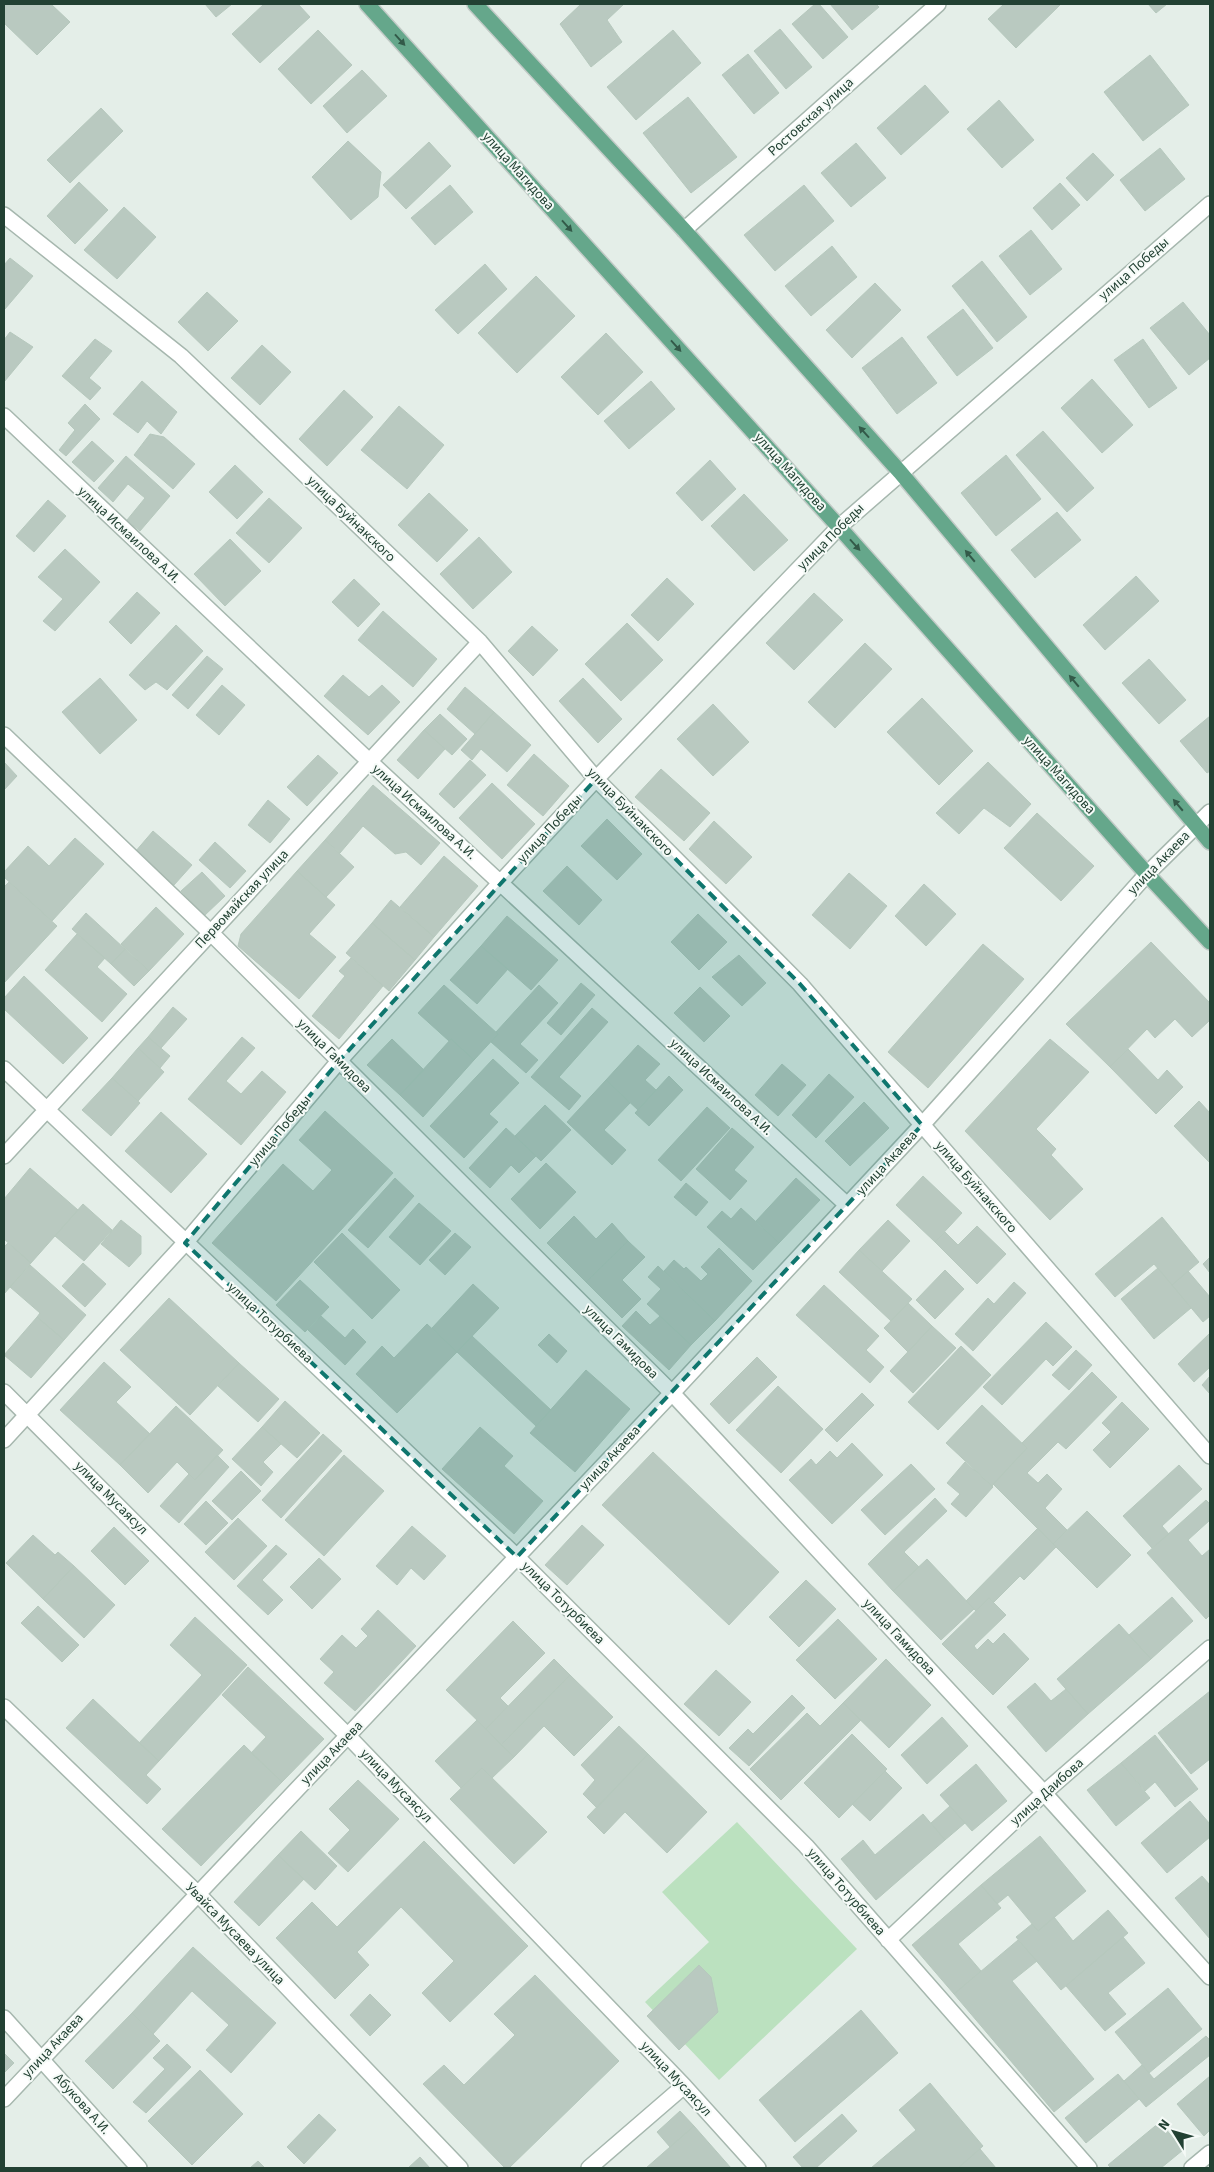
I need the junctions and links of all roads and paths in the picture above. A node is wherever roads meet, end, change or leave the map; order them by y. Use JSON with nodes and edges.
{"nodes":[{"id":1,"x":367,"y":4,"type":"edge"},
{"id":2,"x":475,"y":4,"type":"edge"},
{"id":3,"x":938,"y":4,"type":"edge"},
{"id":4,"x":1210,"y":204,"type":"edge"},
{"id":5,"x":4,"y":215,"type":"edge"},
{"id":6,"x":684,"y":230,"type":"junction"},
{"id":7,"x":4,"y":416,"type":"edge"},
{"id":8,"x":900,"y":472,"type":"junction"},
{"id":9,"x":839,"y":527,"type":"junction"},
{"id":10,"x":480,"y":642,"type":"junction"},
{"id":11,"x":4,"y":735,"type":"edge"},
{"id":12,"x":369,"y":761,"type":"junction"},
{"id":13,"x":596,"y":779,"type":"junction"},
{"id":14,"x":1210,"y":812,"type":"edge"},
{"id":15,"x":1196,"y":826,"type":"junction"},
{"id":16,"x":1210,"y":842,"type":"edge"},
{"id":17,"x":1147,"y":874,"type":"junction"},
{"id":18,"x":501,"y":882,"type":"junction"},
{"id":19,"x":211,"y":933,"type":"junction"},
{"id":20,"x":1210,"y":942,"type":"edge"},
{"id":21,"x":339,"y":1062,"type":"junction"},
{"id":22,"x":4,"y":1070,"type":"edge"},
{"id":23,"x":46,"y":1110,"type":"junction"},
{"id":24,"x":922,"y":1125,"type":"junction"},
{"id":25,"x":4,"y":1156,"type":"edge"},
{"id":26,"x":847,"y":1205,"type":"junction"},
{"id":27,"x":185,"y":1243,"type":"junction"},
{"id":28,"x":4,"y":1392,"type":"edge"},
{"id":29,"x":672,"y":1393,"type":"junction"},
{"id":30,"x":27,"y":1415,"type":"junction"},
{"id":31,"x":4,"y":1440,"type":"edge"},
{"id":32,"x":1210,"y":1456,"type":"edge"},
{"id":33,"x":516,"y":1557,"type":"junction"},
{"id":34,"x":1210,"y":1648,"type":"edge"},
{"id":35,"x":4,"y":1707,"type":"edge"},
{"id":36,"x":348,"y":1736,"type":"junction"},
{"id":37,"x":1044,"y":1793,"type":"junction"},
{"id":38,"x":198,"y":1894,"type":"junction"},
{"id":39,"x":888,"y":1940,"type":"junction"},
{"id":40,"x":1210,"y":1977,"type":"edge"},
{"id":41,"x":4,"y":2018,"type":"edge"},
{"id":42,"x":42,"y":2058,"type":"junction"},
{"id":43,"x":684,"y":2086,"type":"junction"},
{"id":44,"x":4,"y":2099,"type":"edge"},
{"id":45,"x":1210,"y":2153,"type":"edge"},
{"id":46,"x":140,"y":2168,"type":"edge"},
{"id":47,"x":460,"y":2168,"type":"edge"},
{"id":48,"x":589,"y":2168,"type":"edge"},
{"id":49,"x":758,"y":2168,"type":"edge"},
{"id":50,"x":1089,"y":2168,"type":"edge"},
{"id":51,"x":1192,"y":2168,"type":"edge"}],
"edges":[{"from":1,"to":9,"type":"main road","name":"улица Магидова","one_way":true},
{"from":2,"to":6,"type":"main road"},
{"from":3,"to":6,"type":"street","name":"Ростовская улица"},
{"from":4,"to":8,"type":"street","name":"улица Победы"},
{"from":5,"to":10,"type":"street","name":"улица Буйнакского"},
{"from":8,"to":6,"type":"main road","one_way":true},
{"from":7,"to":12,"type":"street","name":"улица Исмаилова А.И."},
{"from":8,"to":9,"type":"street","name":"улица Победы"},
{"from":15,"to":8,"type":"main road","one_way":true},
{"from":9,"to":13,"type":"street","name":"улица Победы"},
{"from":9,"to":17,"type":"main road","name":"улица Магидова","one_way":true},
{"from":10,"to":12,"type":"street","name":"Первомайская улица"},
{"from":10,"to":13,"type":"street","name":"улица Буйнакского"},
{"from":11,"to":19,"type":"street","name":"улица Гамидова"},
{"from":12,"to":18,"type":"street","name":"улица Исмаилова А.И."},
{"from":12,"to":19,"type":"street","name":"Первомайская улица"},
{"from":13,"to":18,"type":"street","name":"улица Победы"},
{"from":13,"to":24,"type":"street","name":"улица Буйнакского"},
{"from":14,"to":15,"type":"street","name":"улица Акаева"},
{"from":15,"to":16,"type":"main road"},
{"from":15,"to":17,"type":"street","name":"улица Акаева"},
{"from":17,"to":20,"type":"main road","name":"улица Магидова"},
{"from":17,"to":24,"type":"street","name":"улица Акаева"},
{"from":18,"to":21,"type":"street","name":"улица Победы"},
{"from":18,"to":26,"type":"street","name":"улица Исмаилова А.И."},
{"from":19,"to":21,"type":"street","name":"улица Гамидова"},
{"from":19,"to":23,"type":"street","name":"Первомайская улица"},
{"from":21,"to":27,"type":"street","name":"улица Победы"},
{"from":21,"to":29,"type":"street","name":"улица Гамидова"},
{"from":22,"to":23,"type":"street","name":"улица Тотурбиева"},
{"from":23,"to":25,"type":"street","name":"Первомайская улица"},
{"from":23,"to":27,"type":"street","name":"улица Тотурбиева"},
{"from":24,"to":26,"type":"street","name":"улица Акаева"},
{"from":24,"to":32,"type":"street","name":"улица Буйнакского"},
{"from":26,"to":29,"type":"street","name":"улица Акаева"},
{"from":27,"to":30,"type":"street","name":"улица Победы"},
{"from":27,"to":33,"type":"street","name":"улица Тотурбиева"},
{"from":28,"to":30,"type":"street","name":"улица Мусаясул"},
{"from":29,"to":33,"type":"street","name":"улица Акаева"},
{"from":29,"to":37,"type":"street","name":"улица Гамидова"},
{"from":30,"to":31,"type":"street","name":"улица Победы"},
{"from":30,"to":36,"type":"street","name":"улица Мусаясул"},
{"from":33,"to":36,"type":"street","name":"улица Акаева"},
{"from":33,"to":39,"type":"street","name":"улица Тотурбиева"},
{"from":34,"to":37,"type":"street","name":"улица Даибова"},
{"from":35,"to":38,"type":"street","name":"Увайса Мусаева улица"},
{"from":36,"to":38,"type":"street","name":"улица Акаева"},
{"from":36,"to":43,"type":"street","name":"улица Мусаясул"},
{"from":37,"to":39,"type":"street","name":"улица Даибова"},
{"from":37,"to":40,"type":"street","name":"улица Гамидова"},
{"from":38,"to":42,"type":"street","name":"улица Акаева"},
{"from":38,"to":47,"type":"street","name":"Увайса Мусаева улица"},
{"from":39,"to":50,"type":"street","name":"улица Тотурбиева"},
{"from":41,"to":42,"type":"street","name":"Абукова А.И."},
{"from":42,"to":44,"type":"street","name":"улица Акаева"},
{"from":42,"to":46,"type":"street","name":"Абукова А.И."},
{"from":43,"to":48,"type":"street"},
{"from":43,"to":49,"type":"street","name":"улица Мусаясул"},
{"from":45,"to":51,"type":"street"}]}
